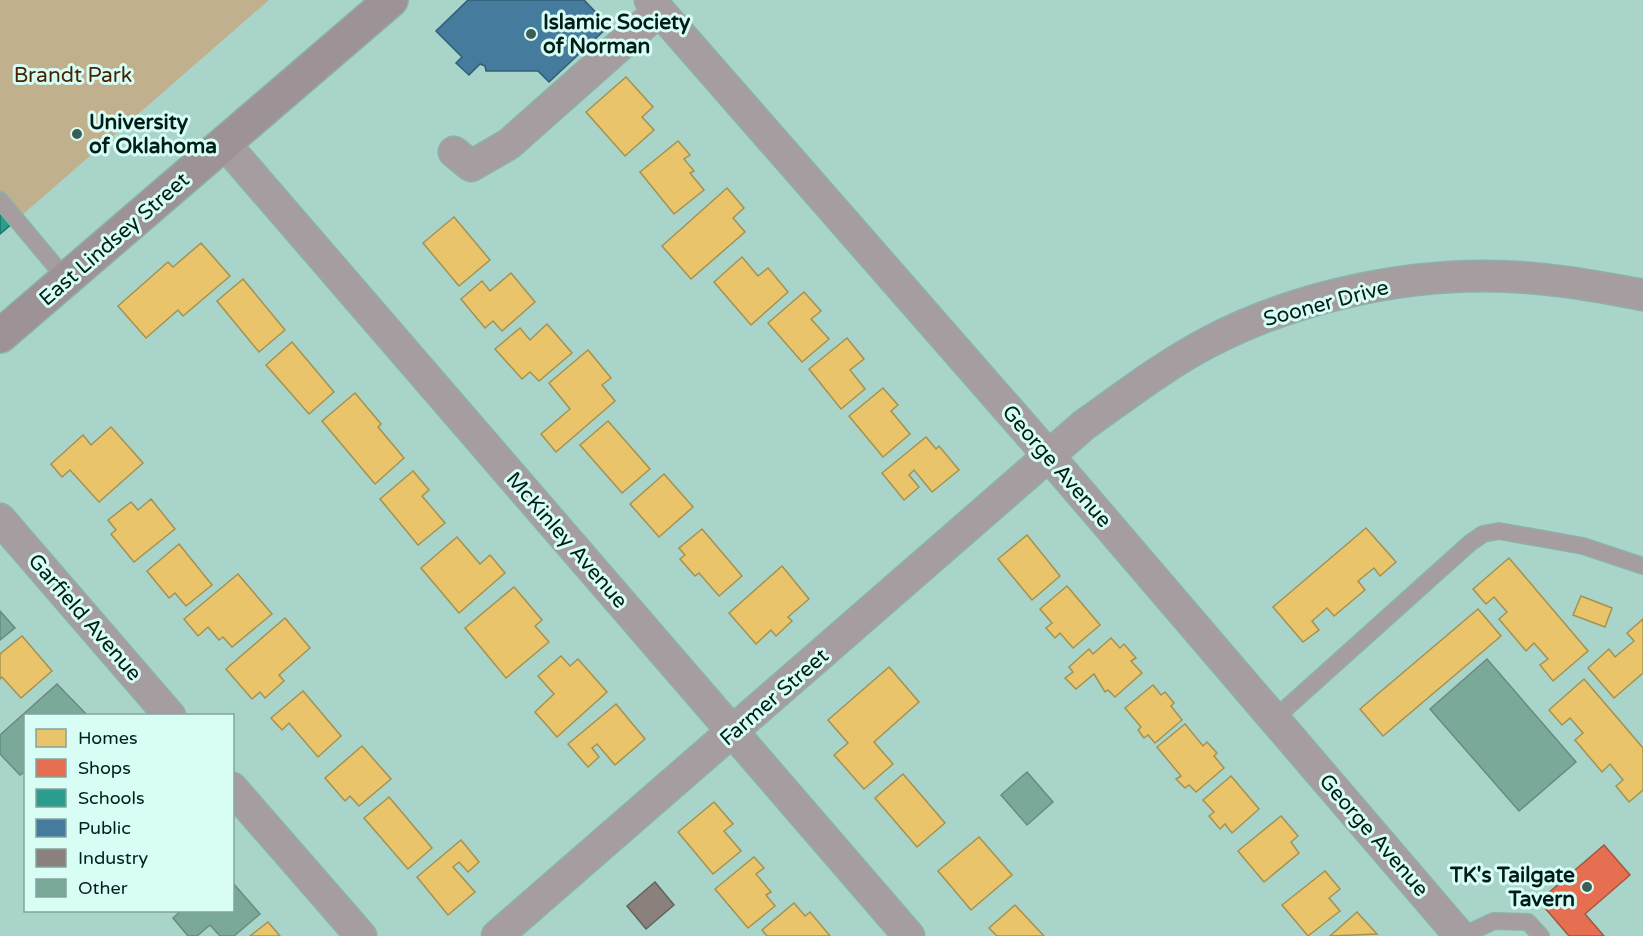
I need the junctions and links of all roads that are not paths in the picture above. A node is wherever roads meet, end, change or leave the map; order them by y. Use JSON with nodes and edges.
{"nodes":[{"id":1,"x":361,"y":0,"type":"edge"},
{"id":2,"x":391,"y":0,"type":"edge"},
{"id":3,"x":655,"y":5,"type":"edge"},
{"id":4,"x":225,"y":144,"type":"junction"},
{"id":5,"x":454,"y":152,"type":"dead end"},
{"id":6,"x":0,"y":200,"type":"edge"},
{"id":7,"x":58,"y":271,"type":"junction"},
{"id":8,"x":1643,"y":295,"type":"edge"},
{"id":9,"x":0,"y":308,"type":"edge"},
{"id":10,"x":0,"y":336,"type":"edge"},
{"id":11,"x":1048,"y":455,"type":"junction"},
{"id":12,"x":0,"y":519,"type":"edge"},
{"id":13,"x":1643,"y":566,"type":"edge"},
{"id":14,"x":168,"y":714,"type":"edge"},
{"id":15,"x":1274,"y":719,"type":"junction"},
{"id":16,"x":733,"y":733,"type":"junction"},
{"id":17,"x":234,"y":790,"type":"edge"},
{"id":18,"x":361,"y":936,"type":"edge"},
{"id":19,"x":497,"y":936,"type":"edge"},
{"id":20,"x":909,"y":936,"type":"edge"},
{"id":21,"x":1461,"y":936,"type":"edge"},
{"id":22,"x":1541,"y":936,"type":"edge"}],
"edges":[{"from":1,"to":7,"type":"street","name":"East Lindsey Street"},
{"from":2,"to":4,"type":"street","name":"East Lindsey Street"},
{"from":3,"to":5,"type":"street"},
{"from":3,"to":11,"type":"street","name":"George Avenue"},
{"from":4,"to":7,"type":"street","name":"East Lindsey Street"},
{"from":4,"to":16,"type":"street","name":"McKinley Avenue"},
{"from":6,"to":7,"type":"lane"},
{"from":7,"to":9,"type":"street","name":"East Lindsey Street"},
{"from":7,"to":10,"type":"street","name":"East Lindsey Street"},
{"from":8,"to":11,"type":"street","name":"Sooner Drive"},
{"from":11,"to":15,"type":"street","name":"George Avenue"},
{"from":11,"to":16,"type":"street","name":"Farmer Street"},
{"from":12,"to":14,"type":"street","name":"Garfield Avenue"},
{"from":13,"to":15,"type":"lane"},
{"from":15,"to":21,"type":"street","name":"George Avenue"},
{"from":16,"to":19,"type":"street","name":"Farmer Street"},
{"from":16,"to":20,"type":"street","name":"McKinley Avenue"},
{"from":17,"to":18,"type":"street"},
{"from":21,"to":22,"type":"lane"}]}
